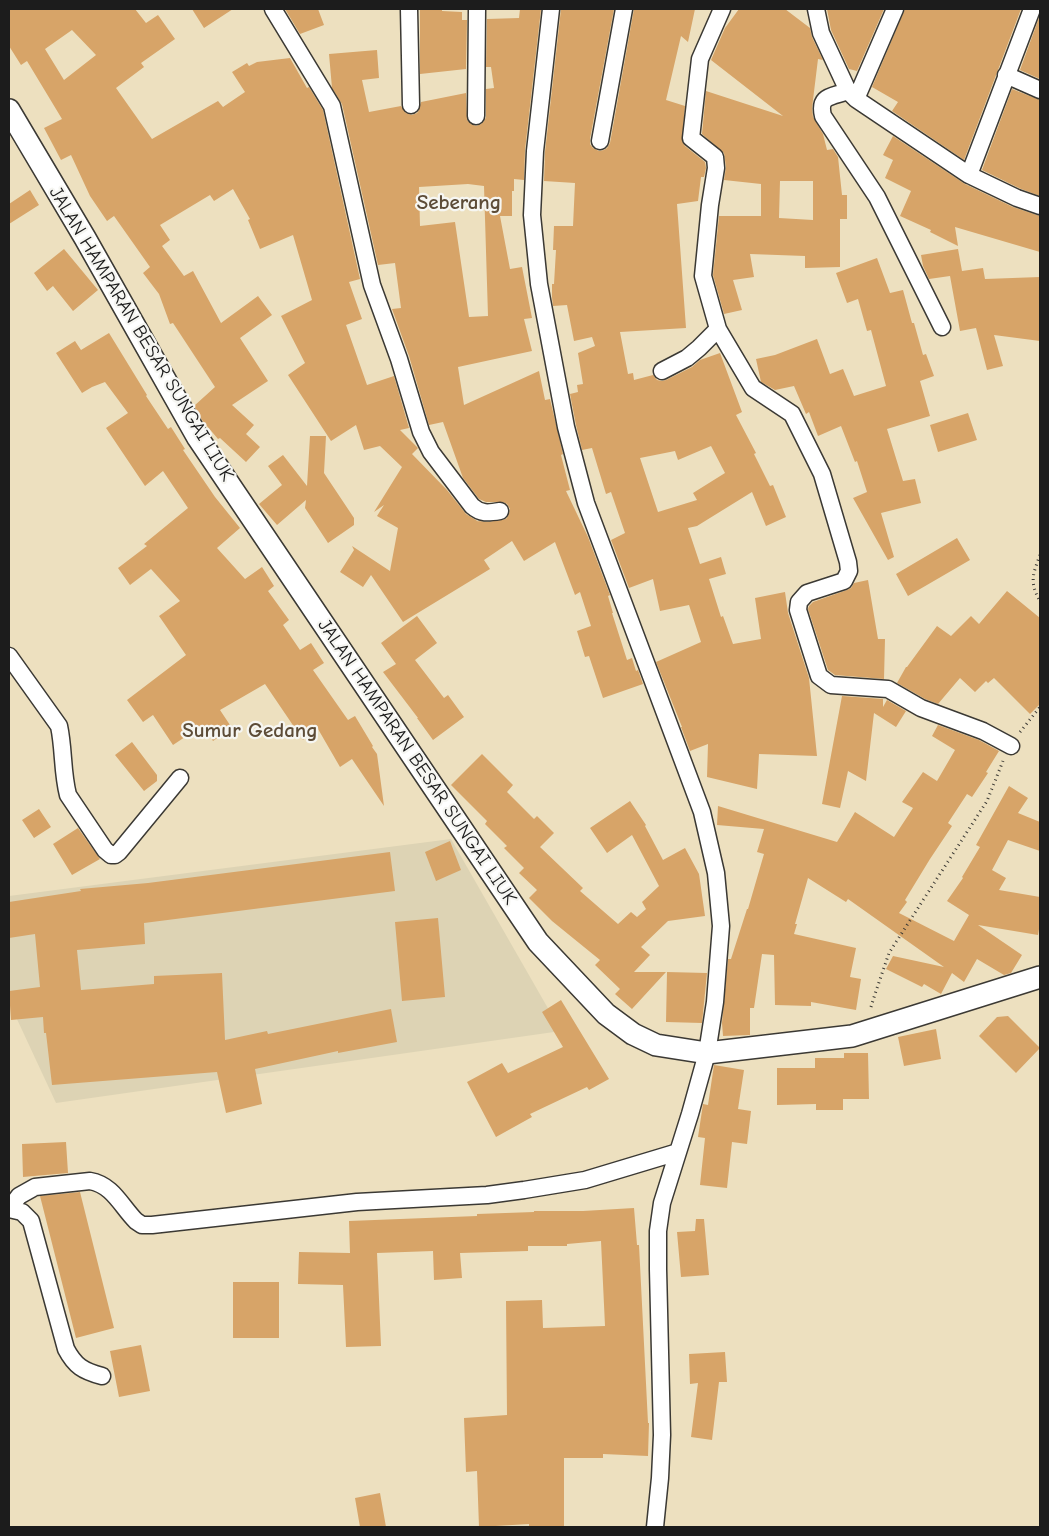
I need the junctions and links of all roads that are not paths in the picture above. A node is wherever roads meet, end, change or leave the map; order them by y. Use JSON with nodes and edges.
{"nodes":[{"id":1,"x":272,"y":9,"type":"edge"},
{"id":2,"x":409,"y":9,"type":"edge"},
{"id":3,"x":477,"y":9,"type":"edge"},
{"id":4,"x":551,"y":9,"type":"edge"},
{"id":5,"x":624,"y":9,"type":"edge"},
{"id":6,"x":722,"y":9,"type":"edge"},
{"id":7,"x":816,"y":9,"type":"edge"},
{"id":8,"x":895,"y":9,"type":"edge"},
{"id":9,"x":1032,"y":9,"type":"edge"},
{"id":10,"x":1006,"y":75,"type":"junction"},
{"id":11,"x":1040,"y":90,"type":"edge"},
{"id":12,"x":849,"y":94,"type":"junction"},
{"id":13,"x":411,"y":105,"type":"dead end"},
{"id":14,"x":9,"y":110,"type":"edge"},
{"id":15,"x":476,"y":116,"type":"dead end"},
{"id":16,"x":600,"y":141,"type":"dead end"},
{"id":17,"x":969,"y":175,"type":"junction"},
{"id":18,"x":1040,"y":206,"type":"edge"},
{"id":19,"x":942,"y":327,"type":"dead end"},
{"id":20,"x":718,"y":330,"type":"junction"},
{"id":21,"x":662,"y":371,"type":"dead end"},
{"id":22,"x":500,"y":510,"type":"dead end"},
{"id":23,"x":9,"y":656,"type":"edge"},
{"id":24,"x":1011,"y":746,"type":"road end"},
{"id":25,"x":180,"y":778,"type":"dead end"},
{"id":26,"x":1040,"y":977,"type":"edge"},
{"id":27,"x":707,"y":1053,"type":"junction"},
{"id":28,"x":678,"y":1152,"type":"junction"},
{"id":29,"x":9,"y":1208,"type":"edge"},
{"id":30,"x":102,"y":1376,"type":"dead end"},
{"id":31,"x":655,"y":1527,"type":"edge"}],
"edges":[{"from":1,"to":22,"type":"street"},
{"from":2,"to":13,"type":"street"},
{"from":3,"to":15,"type":"street"},
{"from":4,"to":27,"type":"street"},
{"from":5,"to":16,"type":"street"},
{"from":6,"to":20,"type":"street"},
{"from":7,"to":12,"type":"street"},
{"from":8,"to":12,"type":"street"},
{"from":9,"to":10,"type":"street"},
{"from":10,"to":11,"type":"street"},
{"from":10,"to":17,"type":"street"},
{"from":12,"to":17,"type":"street"},
{"from":12,"to":19,"type":"street"},
{"from":14,"to":27,"type":"street","name":"JALAN HAMPARAN BESAR SUNGAI LIUK"},
{"from":17,"to":18,"type":"street"},
{"from":20,"to":21,"type":"street"},
{"from":20,"to":24,"type":"street"},
{"from":23,"to":25,"type":"street"},
{"from":26,"to":27,"type":"street","name":"JALAN HAMPARAN BESAR SUNGAI LIUK"},
{"from":27,"to":28,"type":"street"},
{"from":28,"to":29,"type":"street"},
{"from":28,"to":31,"type":"street"},
{"from":29,"to":30,"type":"street"}]}
